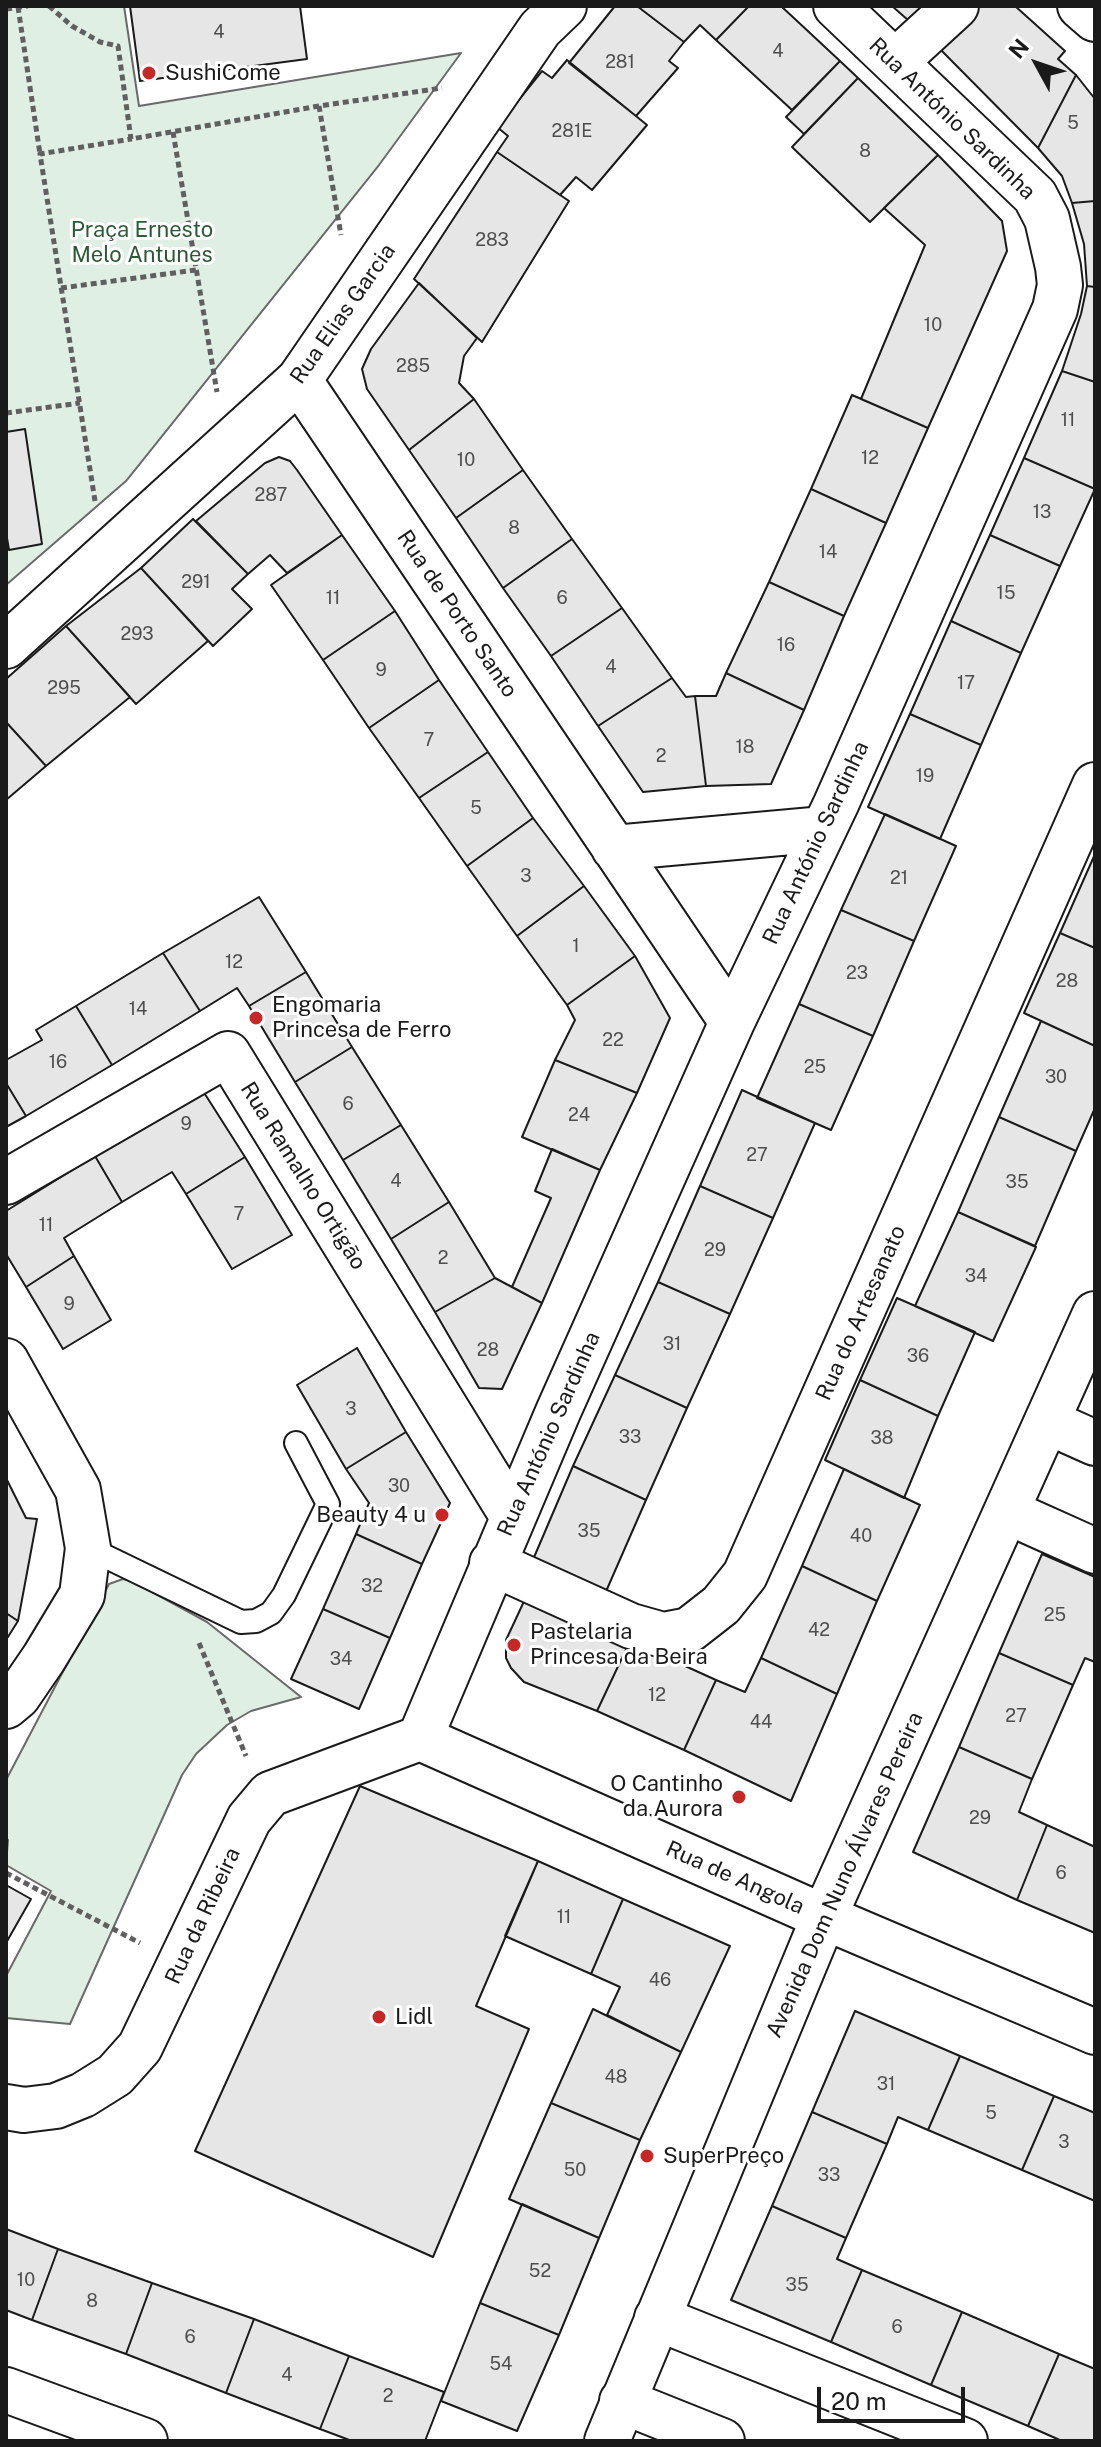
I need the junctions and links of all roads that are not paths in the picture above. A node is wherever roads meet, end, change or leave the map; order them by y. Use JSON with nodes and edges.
{"nodes":[{"id":1,"x":564,"y":6,"type":"edge"},
{"id":2,"x":836,"y":6,"type":"edge"},
{"id":3,"x":956,"y":6,"type":"edge"},
{"id":4,"x":1080,"y":6,"type":"edge"},
{"id":5,"x":1095,"y":19,"type":"edge"},
{"id":6,"x":895,"y":62,"type":"junction"},
{"id":7,"x":299,"y":380,"type":"junction"},
{"id":8,"x":6,"y":646,"type":"edge"},
{"id":9,"x":1095,"y":785,"type":"edge"},
{"id":10,"x":824,"y":829,"type":"junction"},
{"id":11,"x":614,"y":848,"type":"junction"},
{"id":12,"x":732,"y":1022,"type":"junction"},
{"id":13,"x":6,"y":1182,"type":"edge"},
{"id":14,"x":1095,"y":1314,"type":"edge"},
{"id":15,"x":6,"y":1361,"type":"edge"},
{"id":16,"x":1048,"y":1422,"type":"junction"},
{"id":17,"x":296,"y":1443,"type":"dead end"},
{"id":18,"x":1095,"y":1443,"type":"edge"},
{"id":19,"x":1008,"y":1512,"type":"junction"},
{"id":20,"x":513,"y":1517,"type":"junction"},
{"id":21,"x":88,"y":1548,"type":"junction"},
{"id":22,"x":1095,"y":1551,"type":"edge"},
{"id":23,"x":492,"y":1563,"type":"junction"},
{"id":24,"x":6,"y":1706,"type":"edge"},
{"id":25,"x":420,"y":1738,"type":"junction"},
{"id":26,"x":824,"y":1917,"type":"junction"},
{"id":27,"x":1095,"y":2032,"type":"edge"},
{"id":28,"x":6,"y":2107,"type":"edge"},
{"id":29,"x":657,"y":2318,"type":"junction"},
{"id":30,"x":6,"y":2390,"type":"edge"},
{"id":31,"x":614,"y":2421,"type":"edge"},
{"id":32,"x":145,"y":2441,"type":"edge"},
{"id":33,"x":722,"y":2441,"type":"edge"},
{"id":34,"x":965,"y":2441,"type":"edge"}],
"edges":[{"from":1,"to":7,"type":"street","name":"Rua Elias Garcia"},
{"from":2,"to":6,"type":"street","name":"Rua António Sardinha"},
{"from":3,"to":6,"type":"street"},
{"from":4,"to":5,"type":"street"},
{"from":6,"to":10,"type":"street","name":"Rua António Sardinha"},
{"from":7,"to":8,"type":"street","name":"Rua Elias Garcia"},
{"from":7,"to":11,"type":"street","name":"Rua de Porto Santo"},
{"from":9,"to":23,"type":"street","name":"Rua do Artesanato"},
{"from":10,"to":11,"type":"street"},
{"from":10,"to":12,"type":"street","name":"Rua António Sardinha"},
{"from":11,"to":12,"type":"street","name":"Rua de Porto Santo"},
{"from":12,"to":20,"type":"street","name":"Rua António Sardinha"},
{"from":13,"to":20,"type":"street","name":"Rua Ramalho Ortigão"},
{"from":14,"to":16,"type":"street","name":"Avenida Dom Nuno Álvares Pereira"},
{"from":15,"to":21,"type":"street"},
{"from":16,"to":18,"type":"street"},
{"from":16,"to":19,"type":"street","name":"Avenida Dom Nuno Álvares Pereira"},
{"from":17,"to":21,"type":"lane"},
{"from":19,"to":22,"type":"street"},
{"from":19,"to":26,"type":"street","name":"Avenida Dom Nuno Álvares Pereira"},
{"from":20,"to":23,"type":"street","name":"Rua António Sardinha"},
{"from":21,"to":24,"type":"street"},
{"from":23,"to":25,"type":"street","name":"Rua António Sardinha"},
{"from":25,"to":26,"type":"street","name":"Rua de Angola"},
{"from":25,"to":28,"type":"street","name":"Rua da Ribeira"},
{"from":26,"to":27,"type":"street","name":"Rua de Angola"},
{"from":26,"to":29,"type":"street","name":"Avenida Dom Nuno Álvares Pereira"},
{"from":29,"to":31,"type":"street","name":"Avenida Dom Nuno Álvares Pereira"},
{"from":29,"to":34,"type":"street"},
{"from":30,"to":32,"type":"street"},
{"from":31,"to":33,"type":"street"}]}
